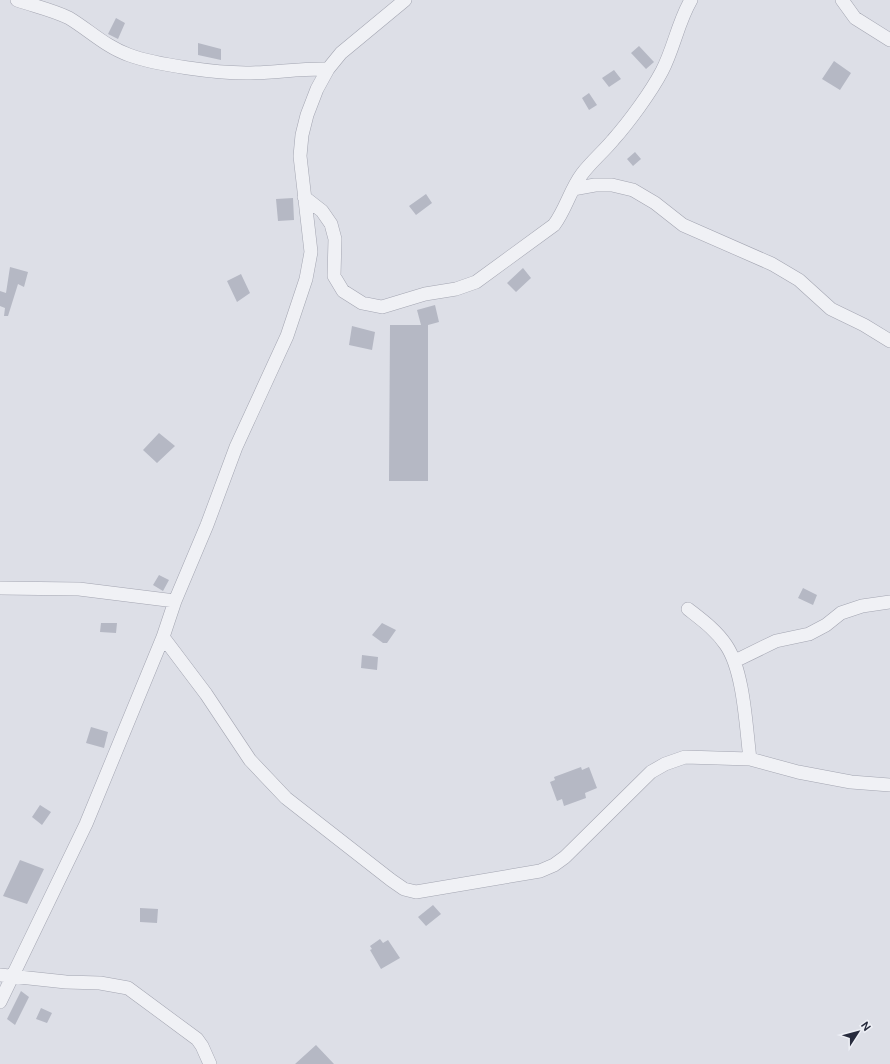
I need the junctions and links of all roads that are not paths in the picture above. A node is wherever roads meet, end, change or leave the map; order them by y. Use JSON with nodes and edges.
{"nodes":[{"id":1,"x":17,"y":0,"type":"edge"},
{"id":2,"x":405,"y":0,"type":"edge"},
{"id":3,"x":691,"y":0,"type":"edge"},
{"id":4,"x":842,"y":0,"type":"edge"},
{"id":5,"x":890,"y":40,"type":"edge"},
{"id":6,"x":328,"y":69,"type":"junction"},
{"id":7,"x":573,"y":189,"type":"junction"},
{"id":8,"x":304,"y":197,"type":"junction"},
{"id":9,"x":890,"y":341,"type":"edge"},
{"id":10,"x":0,"y":588,"type":"edge"},
{"id":11,"x":175,"y":601,"type":"junction"},
{"id":12,"x":890,"y":602,"type":"edge"},
{"id":13,"x":688,"y":609,"type":"dead end"},
{"id":14,"x":163,"y":637,"type":"junction"},
{"id":15,"x":735,"y":661,"type":"junction"},
{"id":16,"x":750,"y":759,"type":"junction"},
{"id":17,"x":890,"y":786,"type":"edge"},
{"id":18,"x":6,"y":976,"type":"edge"},
{"id":19,"x":0,"y":1002,"type":"edge"},
{"id":20,"x":210,"y":1064,"type":"edge"}],
"edges":[{"from":1,"to":6,"type":"street"},
{"from":2,"to":6,"type":"street"},
{"from":3,"to":7,"type":"street"},
{"from":4,"to":5,"type":"street"},
{"from":6,"to":8,"type":"street"},
{"from":7,"to":8,"type":"street"},
{"from":7,"to":9,"type":"street"},
{"from":8,"to":11,"type":"street"},
{"from":10,"to":11,"type":"street"},
{"from":11,"to":14,"type":"street"},
{"from":12,"to":15,"type":"street"},
{"from":13,"to":15,"type":"street"},
{"from":14,"to":16,"type":"street"},
{"from":14,"to":18,"type":"street"},
{"from":15,"to":16,"type":"street"},
{"from":16,"to":17,"type":"street"},
{"from":18,"to":19,"type":"street"},
{"from":18,"to":20,"type":"street"}]}
